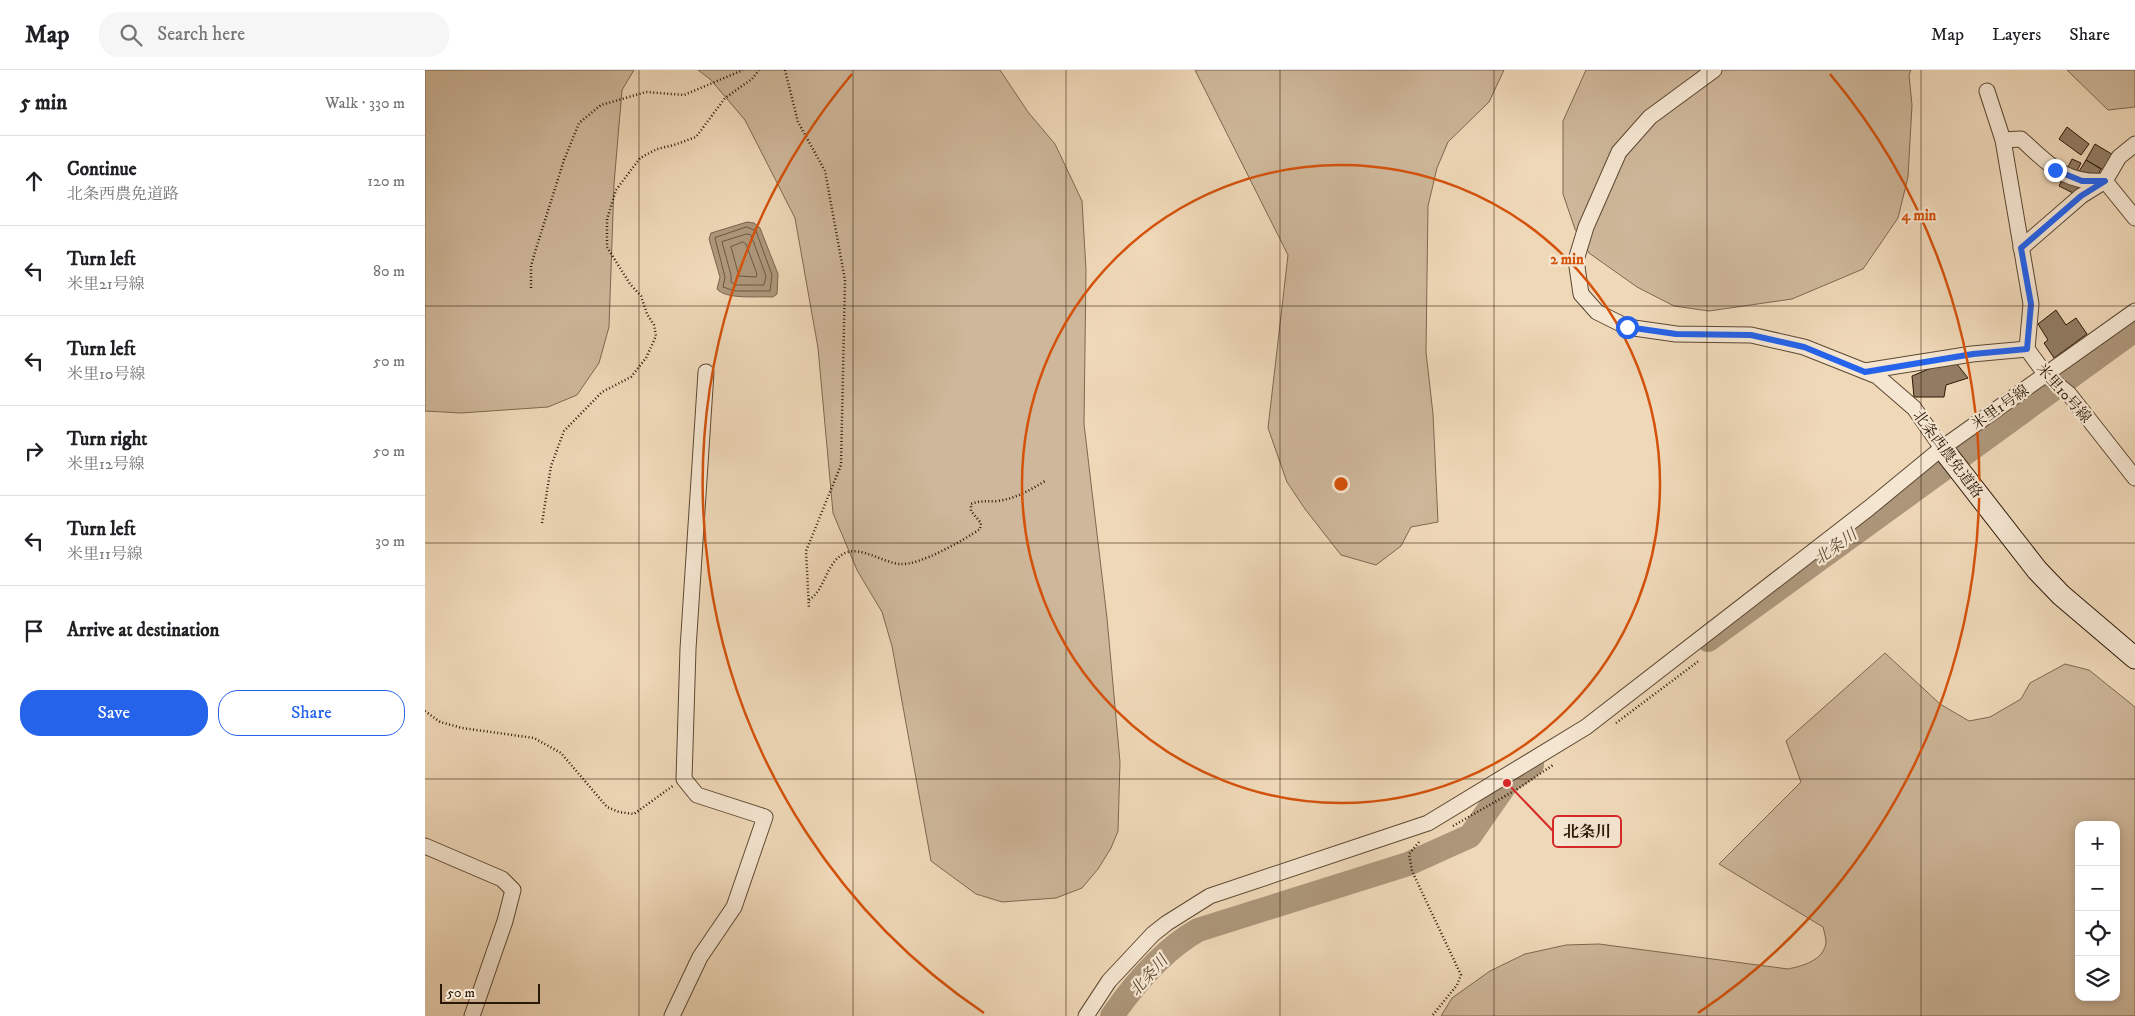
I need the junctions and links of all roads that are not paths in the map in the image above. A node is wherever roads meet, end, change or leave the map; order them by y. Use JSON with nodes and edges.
{"nodes":[{"id":1,"x":1714,"y":70,"type":"edge"},
{"id":2,"x":1987,"y":91,"type":"dead end"},
{"id":3,"x":2003,"y":140,"type":"junction"},
{"id":4,"x":2135,"y":144,"type":"edge"},
{"id":5,"x":2105,"y":181,"type":"junction"},
{"id":6,"x":2135,"y":218,"type":"edge"},
{"id":7,"x":2021,"y":248,"type":"junction"},
{"id":8,"x":2135,"y":311,"type":"edge"},
{"id":9,"x":2027,"y":349,"type":"junction"},
{"id":10,"x":706,"y":372,"type":"dead end"},
{"id":11,"x":1865,"y":372,"type":"junction"},
{"id":12,"x":2046,"y":374,"type":"junction"},
{"id":13,"x":1942,"y":448,"type":"junction"},
{"id":14,"x":2135,"y":478,"type":"edge"},
{"id":15,"x":2135,"y":658,"type":"edge"},
{"id":16,"x":425,"y":846,"type":"edge"},
{"id":17,"x":471,"y":1016,"type":"edge"},
{"id":18,"x":672,"y":1016,"type":"edge"},
{"id":19,"x":1086,"y":1016,"type":"edge"}],
"edges":[{"from":1,"to":11,"type":"street","name":"北条西農免道路"},
{"from":2,"to":3,"type":"street","name":"米里10号線"},
{"from":3,"to":5,"type":"street"},
{"from":3,"to":7,"type":"street","name":"米里10号線"},
{"from":4,"to":5,"type":"street"},
{"from":5,"to":6,"type":"street"},
{"from":5,"to":7,"type":"street"},
{"from":7,"to":9,"type":"street","name":"米里10号線"},
{"from":8,"to":12,"type":"street","name":"米里1号線"},
{"from":9,"to":11,"type":"street"},
{"from":9,"to":12,"type":"street","name":"米里10号線"},
{"from":10,"to":18,"type":"street"},
{"from":11,"to":13,"type":"street","name":"北条西農免道路"},
{"from":12,"to":13,"type":"street","name":"米里1号線"},
{"from":12,"to":14,"type":"street","name":"米里10号線"},
{"from":13,"to":15,"type":"street","name":"北条西農免道路"},
{"from":13,"to":19,"type":"street","name":"米里1号線"},
{"from":16,"to":17,"type":"street"}]}
